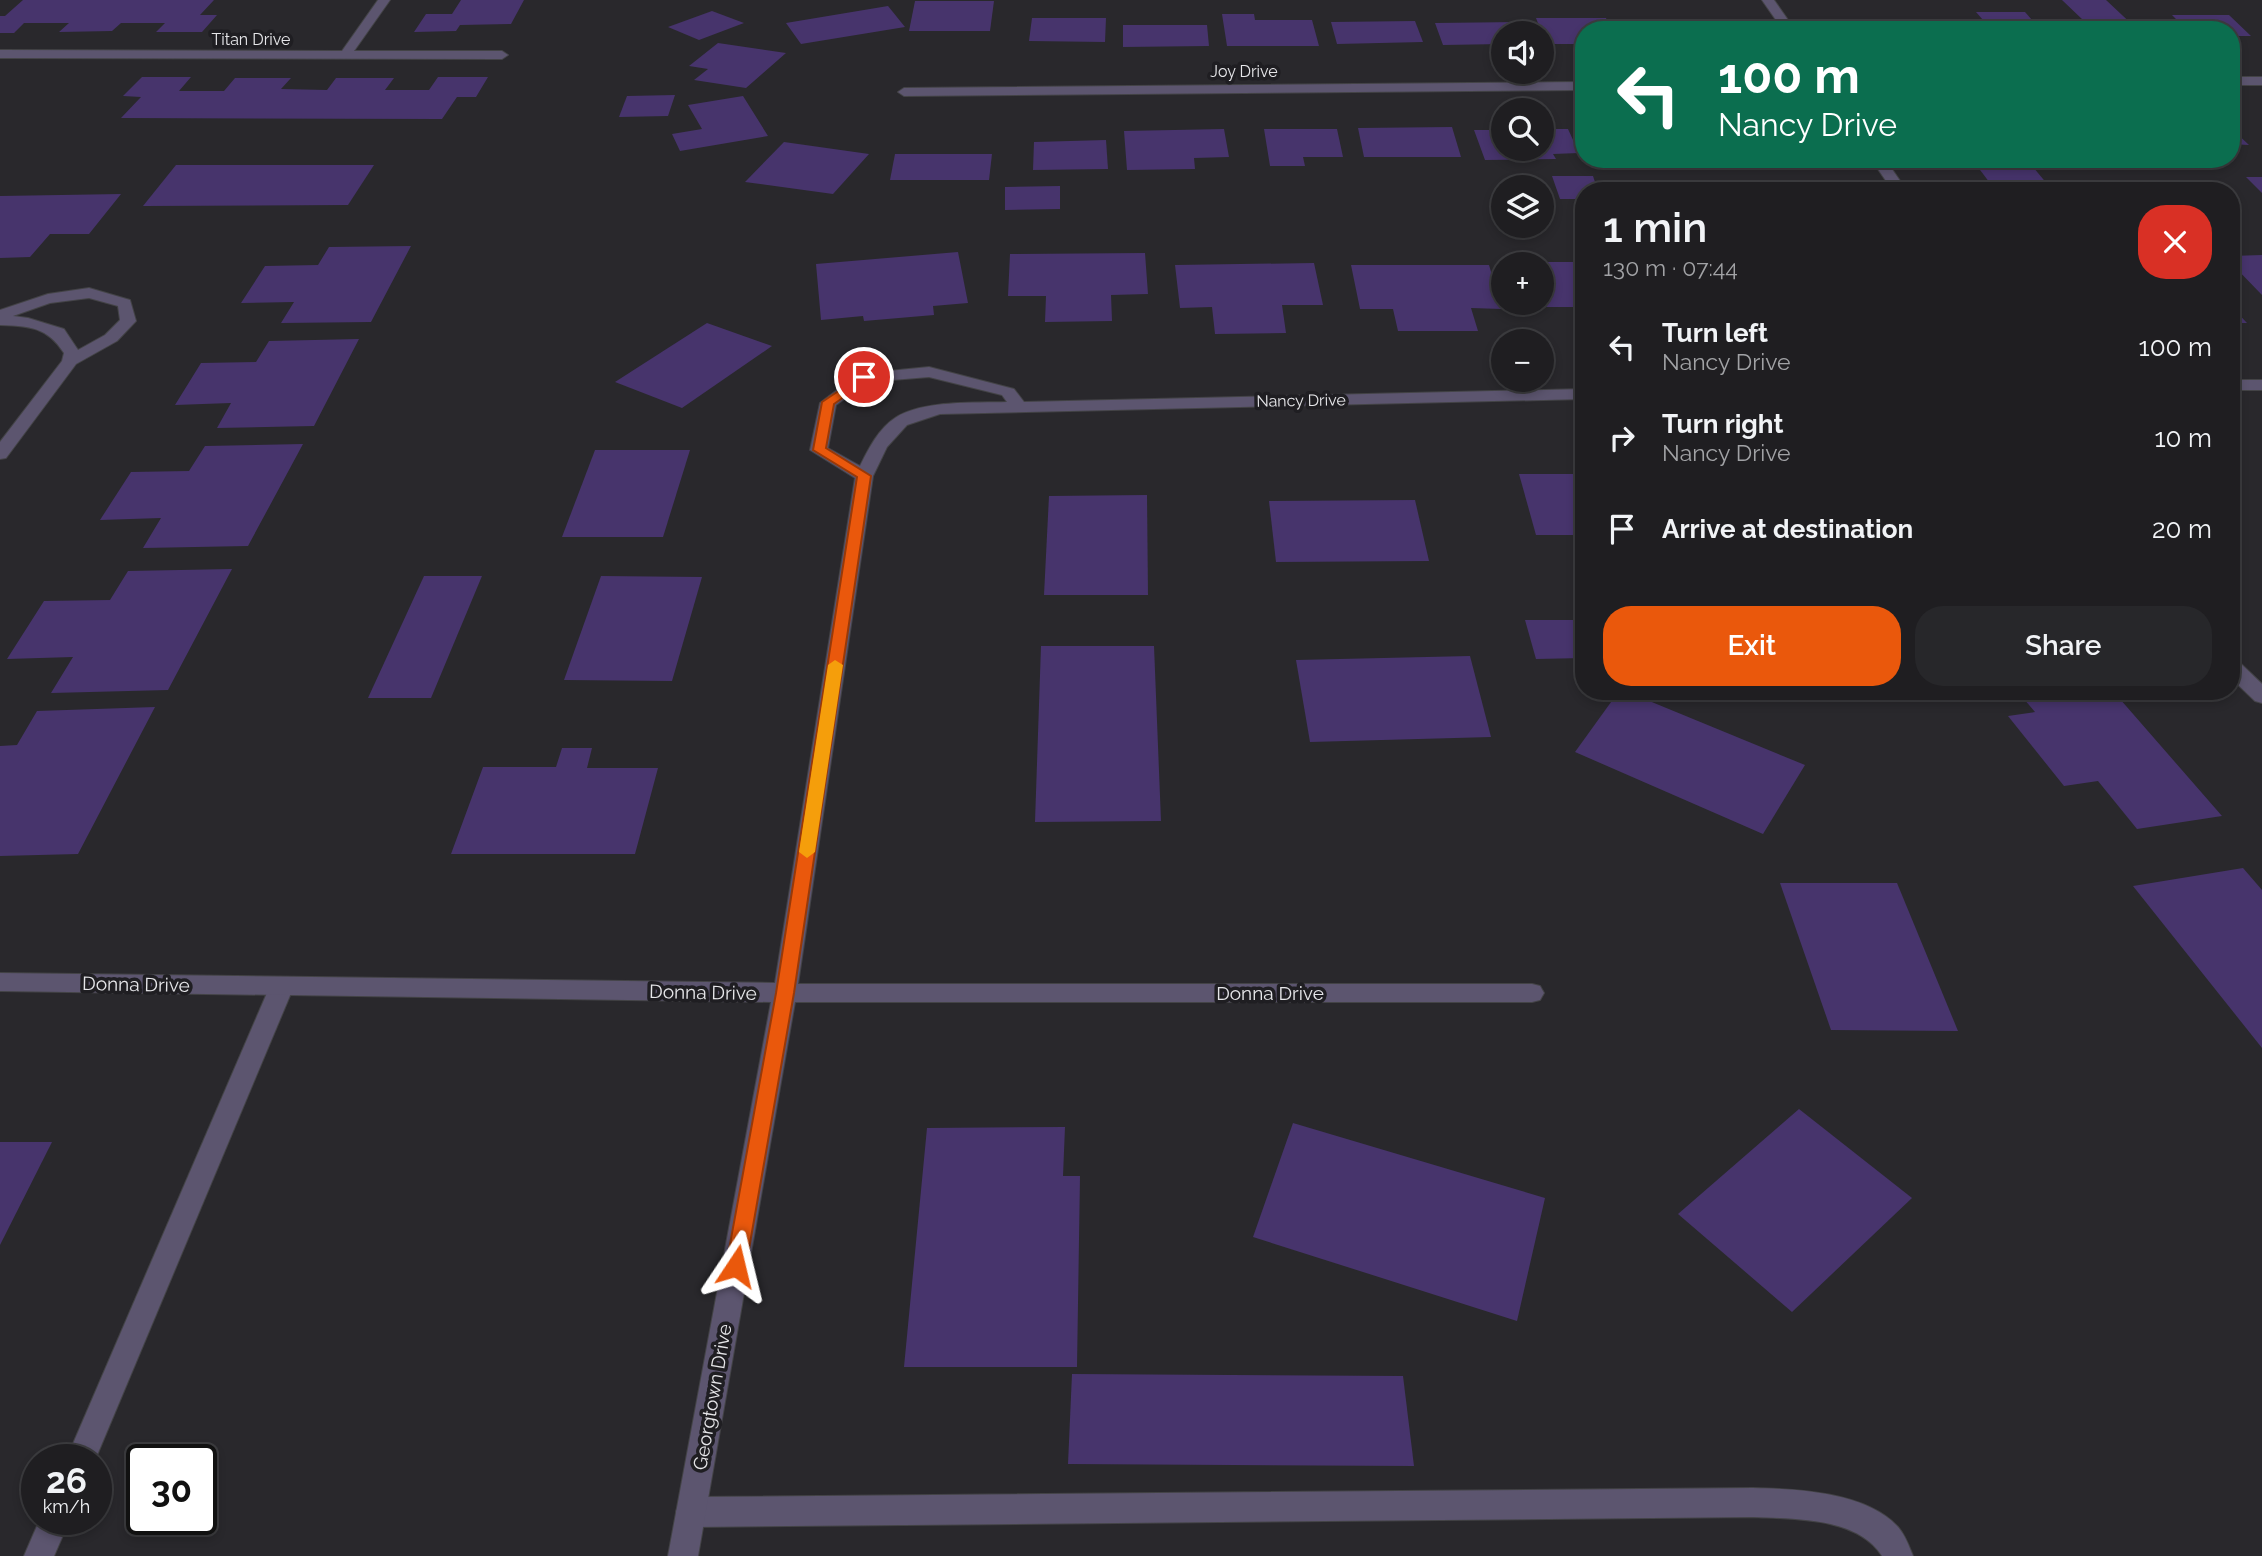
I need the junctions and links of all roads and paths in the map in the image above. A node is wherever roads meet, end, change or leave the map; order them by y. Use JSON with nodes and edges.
{"nodes":[{"id":1,"x":384,"y":0,"type":"edge"},
{"id":2,"x":1768,"y":0,"type":"edge"},
{"id":3,"x":1783,"y":21,"type":"edge"},
{"id":4,"x":0,"y":54,"type":"edge"},
{"id":5,"x":345,"y":55,"type":"junction"},
{"id":6,"x":502,"y":55,"type":"dead end"},
{"id":7,"x":2240,"y":81,"type":"edge"},
{"id":8,"x":2262,"y":81,"type":"edge"},
{"id":9,"x":1575,"y":86,"type":"edge"},
{"id":10,"x":904,"y":92,"type":"dead end"},
{"id":11,"x":0,"y":317,"type":"edge"},
{"id":12,"x":70,"y":362,"type":"junction"},
{"id":13,"x":2240,"y":385,"type":"edge"},
{"id":14,"x":2262,"y":385,"type":"edge"},
{"id":15,"x":1575,"y":394,"type":"edge"},
{"id":16,"x":1018,"y":406,"type":"junction"},
{"id":17,"x":901,"y":421,"type":"joint"},
{"id":18,"x":0,"y":454,"type":"edge"},
{"id":19,"x":864,"y":476,"type":"junction"},
{"id":20,"x":2240,"y":675,"type":"edge"},
{"id":21,"x":2262,"y":696,"type":"edge"},
{"id":22,"x":0,"y":982,"type":"edge"},
{"id":23,"x":282,"y":986,"type":"junction"},
{"id":24,"x":785,"y":993,"type":"junction"},
{"id":25,"x":1532,"y":993,"type":"dead end"},
{"id":26,"x":87,"y":1444,"type":"edge"},
{"id":27,"x":691,"y":1511,"type":"junction"},
{"id":28,"x":48,"y":1535,"type":"edge"},
{"id":29,"x":39,"y":1556,"type":"edge"},
{"id":30,"x":683,"y":1556,"type":"edge"},
{"id":31,"x":1898,"y":1556,"type":"edge"}],
"edges":[{"from":1,"to":5,"type":"street"},
{"from":2,"to":3,"type":"street"},
{"from":4,"to":5,"type":"street","name":"Titan Drive"},
{"from":5,"to":6,"type":"street","name":"Titan Drive"},
{"from":7,"to":8,"type":"street"},
{"from":9,"to":10,"type":"street","name":"Joy Drive"},
{"from":11,"to":12,"type":"street"},
{"from":11,"to":12,"type":"street"},
{"from":12,"to":18,"type":"street"},
{"from":13,"to":14,"type":"street"},
{"from":15,"to":16,"type":"street","name":"Nancy Drive"},
{"from":16,"to":17,"type":"street","name":"Nancy Drive"},
{"from":16,"to":19,"type":"street"},
{"from":17,"to":19,"type":"street","name":"Georgtown Drive"},
{"from":19,"to":24,"type":"street","name":"Georgtown Drive"},
{"from":20,"to":21,"type":"street"},
{"from":22,"to":23,"type":"street","name":"Donna Drive"},
{"from":23,"to":24,"type":"street","name":"Donna Drive"},
{"from":23,"to":26,"type":"street"},
{"from":24,"to":25,"type":"street","name":"Donna Drive"},
{"from":24,"to":27,"type":"street","name":"Georgtown Drive"},
{"from":27,"to":30,"type":"street","name":"Georgtown Drive"},
{"from":27,"to":31,"type":"street"},
{"from":28,"to":29,"type":"street"}]}
